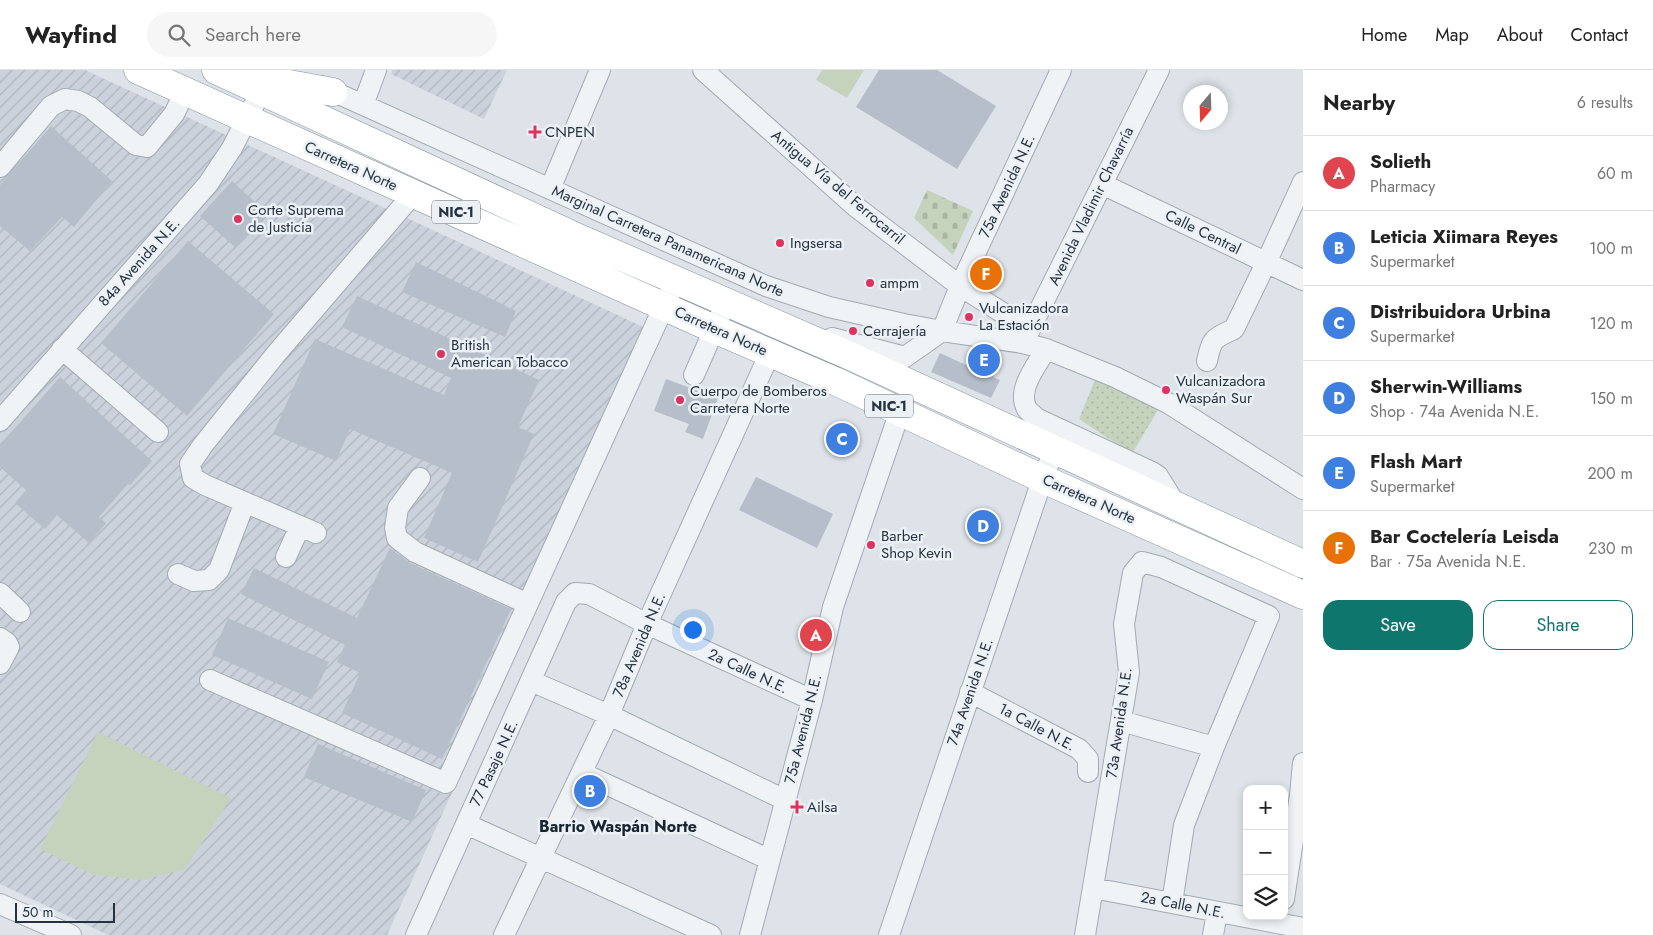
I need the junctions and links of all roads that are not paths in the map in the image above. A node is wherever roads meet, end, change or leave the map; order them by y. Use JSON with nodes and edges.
{"nodes":[{"id":1,"x":138,"y":70,"type":"edge"},
{"id":2,"x":286,"y":70,"type":"edge"},
{"id":3,"x":376,"y":70,"type":"edge"},
{"id":4,"x":600,"y":70,"type":"edge"},
{"id":5,"x":703,"y":70,"type":"edge"},
{"id":6,"x":1061,"y":70,"type":"edge"},
{"id":7,"x":1159,"y":70,"type":"edge"},
{"id":8,"x":220,"y":72,"type":"edge"},
{"id":9,"x":261,"y":91,"type":"junction"},
{"id":10,"x":186,"y":92,"type":"junction"},
{"id":11,"x":333,"y":92,"type":"junction"},
{"id":12,"x":363,"y":105,"type":"junction"},
{"id":13,"x":247,"y":119,"type":"junction"},
{"id":14,"x":0,"y":167,"type":"edge"},
{"id":15,"x":1303,"y":182,"type":"edge"},
{"id":16,"x":1102,"y":184,"type":"junction"},
{"id":17,"x":550,"y":189,"type":"junction"},
{"id":18,"x":414,"y":193,"type":"junction"},
{"id":19,"x":1266,"y":262,"type":"junction"},
{"id":20,"x":676,"y":280,"type":"junction"},
{"id":21,"x":1303,"y":280,"type":"edge"},
{"id":22,"x":960,"y":286,"type":"junction"},
{"id":23,"x":726,"y":303,"type":"junction"},
{"id":24,"x":664,"y":306,"type":"junction"},
{"id":25,"x":762,"y":318,"type":"junction"},
{"id":26,"x":714,"y":328,"type":"junction"},
{"id":27,"x":942,"y":331,"type":"junction"},
{"id":28,"x":1026,"y":336,"type":"junction"},
{"id":29,"x":62,"y":349,"type":"junction"},
{"id":30,"x":1046,"y":349,"type":"junction"},
{"id":31,"x":770,"y":353,"type":"junction"},
{"id":32,"x":1207,"y":362,"type":"dead end"},
{"id":33,"x":694,"y":376,"type":"dead end"},
{"id":34,"x":900,"y":411,"type":"junction"},
{"id":35,"x":0,"y":421,"type":"edge"},
{"id":36,"x":158,"y":432,"type":"dead end"},
{"id":37,"x":1054,"y":450,"type":"junction"},
{"id":38,"x":420,"y":478,"type":"dead end"},
{"id":39,"x":1043,"y":479,"type":"junction"},
{"id":40,"x":1303,"y":488,"type":"edge"},
{"id":41,"x":245,"y":502,"type":"junction"},
{"id":42,"x":1176,"y":505,"type":"junction"},
{"id":43,"x":286,"y":557,"type":"dead end"},
{"id":44,"x":1303,"y":564,"type":"edge"},
{"id":45,"x":178,"y":574,"type":"dead end"},
{"id":46,"x":0,"y":593,"type":"edge"},
{"id":47,"x":575,"y":593,"type":"joint"},
{"id":48,"x":1303,"y":595,"type":"edge"},
{"id":49,"x":528,"y":604,"type":"junction"},
{"id":50,"x":20,"y":612,"type":"dead end"},
{"id":51,"x":647,"y":624,"type":"junction"},
{"id":52,"x":0,"y":638,"type":"edge"},
{"id":53,"x":0,"y":664,"type":"edge"},
{"id":54,"x":210,"y":680,"type":"dead end"},
{"id":55,"x":531,"y":681,"type":"junction"},
{"id":56,"x":970,"y":692,"type":"junction"},
{"id":57,"x":812,"y":700,"type":"junction"},
{"id":58,"x":609,"y":715,"type":"junction"},
{"id":59,"x":1121,"y":721,"type":"junction"},
{"id":60,"x":1214,"y":747,"type":"junction"},
{"id":61,"x":1303,"y":763,"type":"edge"},
{"id":62,"x":1088,"y":772,"type":"dead end"},
{"id":63,"x":582,"y":773,"type":"junction"},
{"id":64,"x":785,"y":800,"type":"junction"},
{"id":65,"x":466,"y":824,"type":"junction"},
{"id":66,"x":542,"y":857,"type":"junction"},
{"id":67,"x":770,"y":860,"type":"junction"},
{"id":68,"x":1288,"y":875,"type":"edge"},
{"id":69,"x":1093,"y":888,"type":"junction"},
{"id":70,"x":1172,"y":903,"type":"junction"},
{"id":71,"x":0,"y":904,"type":"edge"},
{"id":72,"x":1217,"y":912,"type":"junction"},
{"id":73,"x":1243,"y":915,"type":"edge"},
{"id":74,"x":1281,"y":920,"type":"edge"},
{"id":75,"x":1303,"y":928,"type":"edge"},
{"id":76,"x":53,"y":931,"type":"edge"},
{"id":77,"x":71,"y":935,"type":"edge"},
{"id":78,"x":416,"y":935,"type":"edge"},
{"id":79,"x":504,"y":935,"type":"edge"},
{"id":80,"x":711,"y":935,"type":"edge"},
{"id":81,"x":750,"y":935,"type":"edge"},
{"id":82,"x":889,"y":935,"type":"edge"},
{"id":83,"x":1085,"y":935,"type":"edge"},
{"id":84,"x":1213,"y":935,"type":"edge"}],
"edges":[{"from":1,"to":10,"type":"highway","name":"Carretera Norte","number":"NIC-1"},
{"from":2,"to":11,"type":"street","name":"Marginal Carretera Panamericana Norte"},
{"from":3,"to":12,"type":"street"},
{"from":4,"to":17,"type":"street"},
{"from":5,"to":22,"type":"street","name":"Antigua Vía del Ferrocarril"},
{"from":6,"to":22,"type":"street","name":"75a Avenida N.E."},
{"from":7,"to":16,"type":"street","name":"Avenida Vladimir Chavarría"},
{"from":8,"to":9,"type":"highway","name":"Carretera Norte","number":"NIC-1"},
{"from":8,"to":11,"type":"highway"},
{"from":9,"to":13,"type":"street","name":"84a Avenida N.E."},
{"from":9,"to":20,"type":"highway","name":"Carretera Norte","number":"NIC-1"},
{"from":10,"to":13,"type":"highway","name":"Carretera Norte","number":"NIC-1"},
{"from":10,"to":14,"type":"street"},
{"from":11,"to":12,"type":"street","name":"Marginal Carretera Panamericana Norte"},
{"from":12,"to":17,"type":"street","name":"Marginal Carretera Panamericana Norte"},
{"from":13,"to":18,"type":"highway","name":"Carretera Norte","number":"NIC-1"},
{"from":13,"to":29,"type":"street","name":"84a Avenida N.E."},
{"from":15,"to":19,"type":"street"},
{"from":16,"to":19,"type":"street","name":"Calle Central"},
{"from":16,"to":28,"type":"street","name":"Avenida Vladimir Chavarría"},
{"from":17,"to":27,"type":"street","name":"Marginal Carretera Panamericana Norte"},
{"from":18,"to":24,"type":"highway","name":"Carretera Norte","number":"NIC-1"},
{"from":18,"to":41,"type":"street"},
{"from":19,"to":21,"type":"street","name":"Calle Central"},
{"from":19,"to":32,"type":"street"},
{"from":20,"to":23,"type":"highway","name":"Carretera Norte","number":"NIC-1"},
{"from":20,"to":24,"type":"street"},
{"from":22,"to":27,"type":"street","name":"75a Avenida N.E."},
{"from":22,"to":28,"type":"street","name":"Antigua Vía del Ferrocarril"},
{"from":23,"to":25,"type":"highway","name":"Carretera Norte","number":"NIC-1"},
{"from":23,"to":26,"type":"street"},
{"from":24,"to":26,"type":"highway","name":"Carretera Norte","number":"NIC-1"},
{"from":24,"to":49,"type":"street"},
{"from":25,"to":27,"type":"street"},
{"from":25,"to":37,"type":"highway","name":"Carretera Norte","number":"NIC-1"},
{"from":26,"to":31,"type":"highway","name":"Carretera Norte","number":"NIC-1"},
{"from":26,"to":33,"type":"street"},
{"from":27,"to":28,"type":"street","name":"Marginal Carretera Panamericana Norte"},
{"from":28,"to":30,"type":"street","name":"Marginal Carretera Panamericana Norte"},
{"from":29,"to":35,"type":"street","name":"84a Avenida N.E."},
{"from":29,"to":36,"type":"street"},
{"from":30,"to":40,"type":"street","name":"Marginal Carretera Panamericana Norte"},
{"from":30,"to":42,"type":"street"},
{"from":31,"to":34,"type":"highway","name":"Carretera Norte","number":"NIC-1"},
{"from":31,"to":51,"type":"street","name":"78a Avenida N.E."},
{"from":34,"to":39,"type":"highway","name":"Carretera Norte","number":"NIC-1"},
{"from":34,"to":57,"type":"street","name":"75a Avenida N.E."},
{"from":37,"to":39,"type":"street","name":"74a Avenida N.E."},
{"from":37,"to":42,"type":"highway","name":"Carretera Norte","number":"NIC-1"},
{"from":38,"to":49,"type":"street"},
{"from":39,"to":48,"type":"highway","name":"Carretera Norte","number":"NIC-1"},
{"from":39,"to":56,"type":"street","name":"74a Avenida N.E."},
{"from":41,"to":43,"type":"street"},
{"from":41,"to":45,"type":"street"},
{"from":42,"to":44,"type":"highway","name":"Carretera Norte","number":"NIC-1"},
{"from":46,"to":50,"type":"street"},
{"from":47,"to":51,"type":"street","name":"2a Calle N.E."},
{"from":47,"to":55,"type":"street","name":"77 Pasaje N.E."},
{"from":49,"to":54,"type":"street"},
{"from":51,"to":57,"type":"street","name":"2a Calle N.E."},
{"from":51,"to":58,"type":"street","name":"78a Avenida N.E."},
{"from":52,"to":53,"type":"street"},
{"from":55,"to":58,"type":"street"},
{"from":55,"to":65,"type":"street","name":"77 Pasaje N.E."},
{"from":56,"to":62,"type":"street","name":"1a Calle N.E."},
{"from":56,"to":82,"type":"street","name":"74a Avenida N.E."},
{"from":57,"to":64,"type":"street","name":"75a Avenida N.E."},
{"from":58,"to":63,"type":"street","name":"78a Avenida N.E."},
{"from":58,"to":64,"type":"street"},
{"from":59,"to":60,"type":"street"},
{"from":59,"to":60,"type":"street","name":"73a Avenida N.E."},
{"from":59,"to":69,"type":"street","name":"73a Avenida N.E."},
{"from":60,"to":70,"type":"street"},
{"from":61,"to":68,"type":"street"},
{"from":63,"to":66,"type":"street","name":"78a Avenida N.E."},
{"from":63,"to":67,"type":"street"},
{"from":64,"to":67,"type":"street","name":"75a Avenida N.E."},
{"from":65,"to":66,"type":"street"},
{"from":65,"to":78,"type":"street","name":"77 Pasaje N.E."},
{"from":66,"to":79,"type":"street","name":"78a Avenida N.E."},
{"from":66,"to":80,"type":"street"},
{"from":67,"to":81,"type":"street","name":"75a Avenida N.E."},
{"from":69,"to":70,"type":"street","name":"2a Calle N.E."},
{"from":69,"to":83,"type":"street","name":"73a Avenida N.E."},
{"from":70,"to":72,"type":"street","name":"2a Calle N.E."},
{"from":71,"to":76,"type":"street"},
{"from":72,"to":73,"type":"street","name":"2a Calle N.E."},
{"from":72,"to":84,"type":"street"},
{"from":74,"to":75,"type":"street","name":"2a Calle N.E."},
{"from":76,"to":77,"type":"street"}]}
